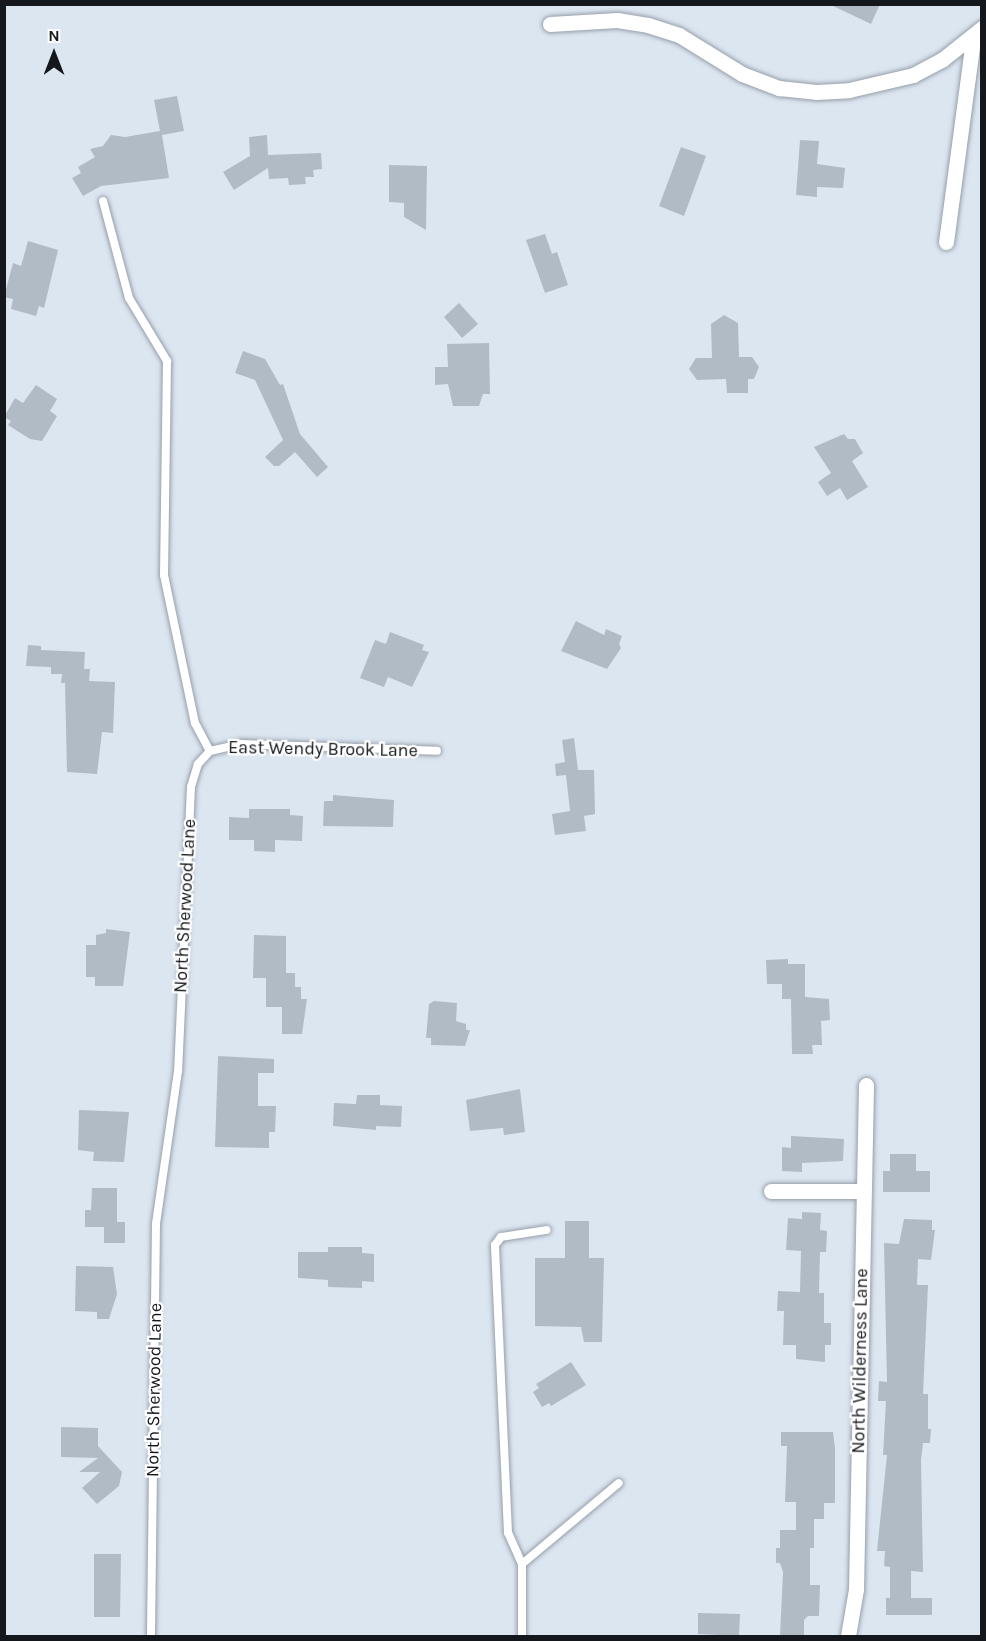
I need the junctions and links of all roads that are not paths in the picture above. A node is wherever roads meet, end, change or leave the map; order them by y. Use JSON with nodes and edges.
{"nodes":[{"id":1,"x":550,"y":24,"type":"dead end"},
{"id":2,"x":977,"y":34,"type":"edge"},
{"id":3,"x":103,"y":201,"type":"dead end"},
{"id":4,"x":946,"y":242,"type":"dead end"},
{"id":5,"x":210,"y":751,"type":"junction"},
{"id":6,"x":437,"y":752,"type":"dead end"},
{"id":7,"x":866,"y":1085,"type":"dead end"},
{"id":8,"x":771,"y":1191,"type":"dead end"},
{"id":9,"x":863,"y":1191,"type":"junction"},
{"id":10,"x":546,"y":1230,"type":"dead end"},
{"id":11,"x":619,"y":1483,"type":"dead end"},
{"id":12,"x":522,"y":1564,"type":"junction"},
{"id":13,"x":151,"y":1636,"type":"edge"},
{"id":14,"x":522,"y":1636,"type":"edge"},
{"id":15,"x":848,"y":1636,"type":"edge"}],
"edges":[{"from":1,"to":2,"type":"street"},
{"from":2,"to":4,"type":"street"},
{"from":3,"to":5,"type":"lane"},
{"from":5,"to":6,"type":"lane","name":"East Wendy Brook Lane"},
{"from":5,"to":13,"type":"lane","name":"North Sherwood Lane"},
{"from":7,"to":9,"type":"street","name":"North Wilderness Lane"},
{"from":8,"to":9,"type":"street"},
{"from":9,"to":15,"type":"street","name":"North Wilderness Lane"},
{"from":10,"to":12,"type":"lane"},
{"from":11,"to":12,"type":"lane"},
{"from":12,"to":14,"type":"lane"}]}
